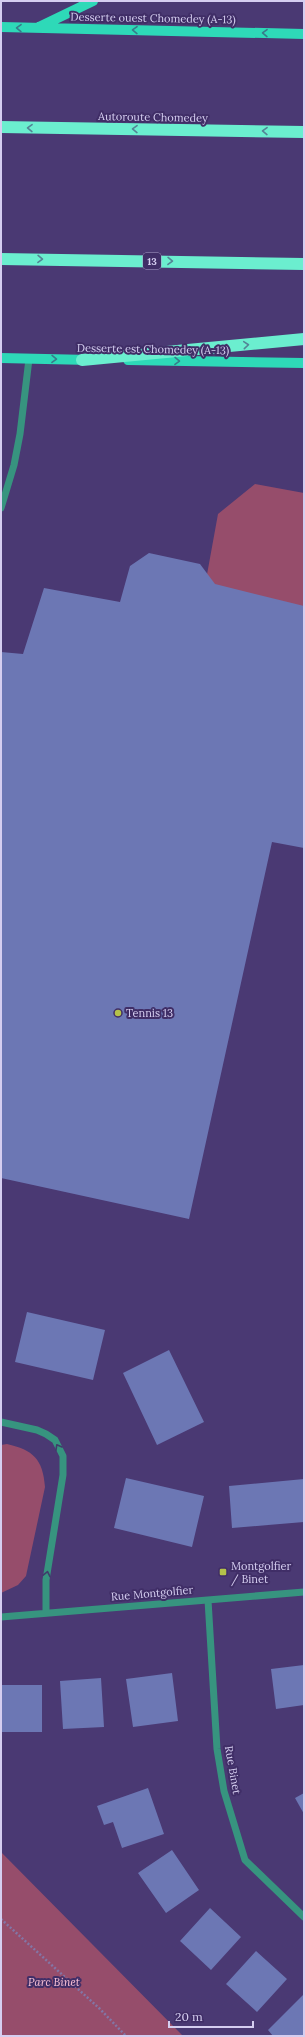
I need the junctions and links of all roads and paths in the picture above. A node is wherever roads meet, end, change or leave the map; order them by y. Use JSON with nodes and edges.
{"nodes":[{"id":1,"x":93,"y":1,"type":"edge"},
{"id":2,"x":1,"y":27,"type":"edge"},
{"id":3,"x":37,"y":28,"type":"junction"},
{"id":4,"x":304,"y":34,"type":"edge"},
{"id":5,"x":1,"y":127,"type":"edge"},
{"id":6,"x":304,"y":132,"type":"edge"},
{"id":7,"x":1,"y":259,"type":"edge"},
{"id":8,"x":304,"y":264,"type":"edge"},
{"id":9,"x":304,"y":339,"type":"edge"},
{"id":10,"x":1,"y":358,"type":"edge"},
{"id":11,"x":29,"y":359,"type":"junction"},
{"id":12,"x":82,"y":360,"type":"junction"},
{"id":13,"x":304,"y":363,"type":"edge"},
{"id":14,"x":1,"y":508,"type":"edge"},
{"id":15,"x":1,"y":1422,"type":"edge"},
{"id":16,"x":304,"y":1592,"type":"edge"},
{"id":17,"x":208,"y":1600,"type":"junction"},
{"id":18,"x":46,"y":1613,"type":"junction"},
{"id":19,"x":1,"y":1616,"type":"edge"},
{"id":20,"x":304,"y":1917,"type":"edge"},
{"id":21,"x":1,"y":1919,"type":"edge"},
{"id":22,"x":126,"y":2036,"type":"edge"}],
"edges":[{"from":1,"to":3,"type":"main road"},
{"from":3,"to":2,"type":"main road","name":"Desserte ouest Chomedey (A-13)","one_way":true},
{"from":4,"to":3,"type":"main road","name":"Desserte ouest Chomedey (A-13)","one_way":true},
{"from":6,"to":5,"type":"highway","name":"Autoroute Chomedey","one_way":true},
{"from":7,"to":8,"type":"highway","number":"13","one_way":true},
{"from":12,"to":9,"type":"highway","one_way":true},
{"from":10,"to":11,"type":"main road","name":"Desserte est Chomedey (A-13)"},
{"from":11,"to":12,"type":"main road","name":"Desserte est Chomedey (A-13)","one_way":true},
{"from":11,"to":14,"type":"street"},
{"from":12,"to":13,"type":"main road","name":"Desserte est Chomedey (A-13)","one_way":true},
{"from":18,"to":15,"type":"street","one_way":true},
{"from":16,"to":17,"type":"street","name":"Rue Montgolfier"},
{"from":17,"to":18,"type":"street","name":"Rue Montgolfier"},
{"from":17,"to":20,"type":"street","name":"Rue Binet"},
{"from":18,"to":19,"type":"street","name":"Rue Montgolfier"},
{"from":21,"to":22,"type":"path"}]}
